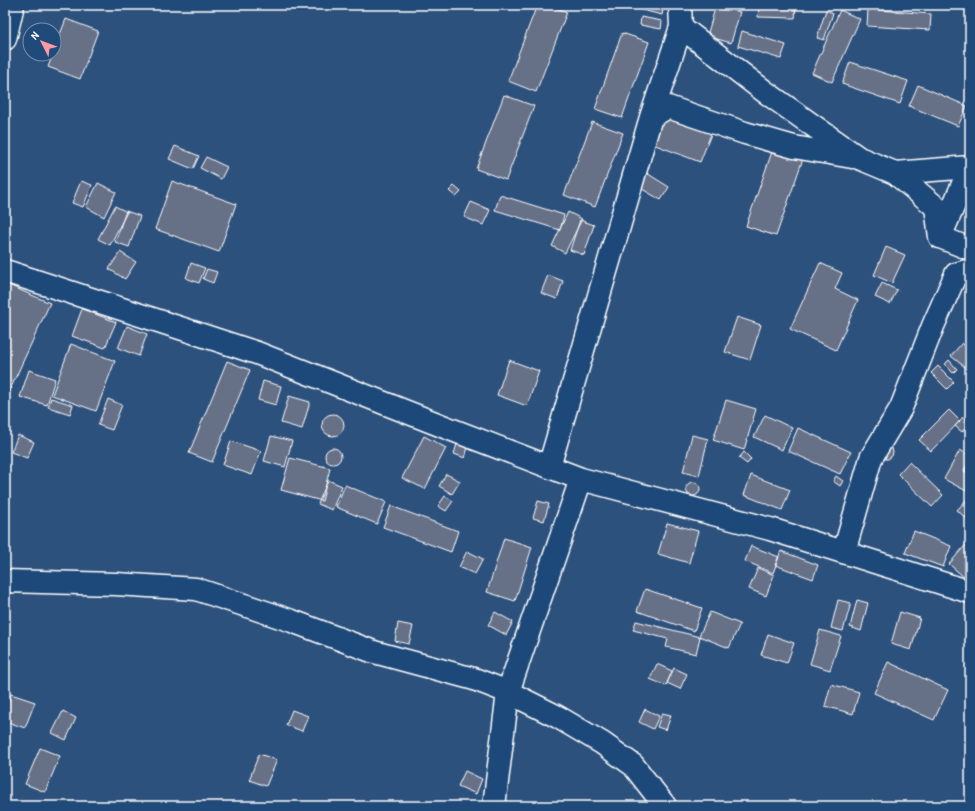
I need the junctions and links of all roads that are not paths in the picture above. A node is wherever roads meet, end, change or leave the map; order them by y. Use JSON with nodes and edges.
{"nodes":[{"id":1,"x":13,"y":5,"type":"edge"},
{"id":2,"x":680,"y":5,"type":"edge"},
{"id":3,"x":681,"y":27,"type":"junction"},
{"id":4,"x":5,"y":39,"type":"edge"},
{"id":5,"x":651,"y":118,"type":"junction"},
{"id":6,"x":859,"y":158,"type":"junction"},
{"id":7,"x":970,"y":168,"type":"edge"},
{"id":8,"x":895,"y":173,"type":"junction"},
{"id":9,"x":940,"y":237,"type":"junction"},
{"id":10,"x":970,"y":249,"type":"edge"},
{"id":11,"x":970,"y":270,"type":"edge"},
{"id":12,"x":5,"y":271,"type":"edge"},
{"id":13,"x":549,"y":467,"type":"junction"},
{"id":14,"x":581,"y":479,"type":"junction"},
{"id":15,"x":844,"y":552,"type":"junction"},
{"id":16,"x":6,"y":584,"type":"edge"},
{"id":17,"x":970,"y":592,"type":"edge"},
{"id":18,"x":508,"y":692,"type":"junction"},
{"id":19,"x":494,"y":806,"type":"edge"},
{"id":20,"x":665,"y":806,"type":"edge"}],
"edges":[{"from":1,"to":4,"type":"street"},
{"from":2,"to":3,"type":"street"},
{"from":3,"to":5,"type":"street"},
{"from":3,"to":6,"type":"street"},
{"from":5,"to":6,"type":"street"},
{"from":5,"to":13,"type":"street"},
{"from":6,"to":8,"type":"street"},
{"from":7,"to":8,"type":"street"},
{"from":7,"to":9,"type":"street"},
{"from":8,"to":9,"type":"street"},
{"from":9,"to":10,"type":"street"},
{"from":11,"to":15,"type":"street"},
{"from":12,"to":13,"type":"street"},
{"from":13,"to":14,"type":"street"},
{"from":14,"to":15,"type":"street"},
{"from":14,"to":18,"type":"street"},
{"from":15,"to":17,"type":"street"},
{"from":16,"to":18,"type":"street"},
{"from":18,"to":19,"type":"street"},
{"from":18,"to":20,"type":"street"}]}
